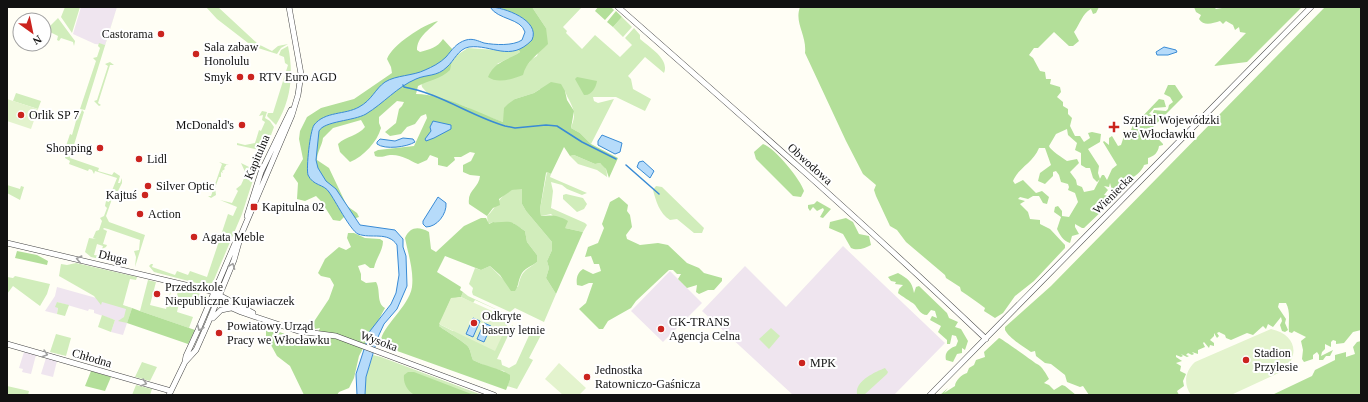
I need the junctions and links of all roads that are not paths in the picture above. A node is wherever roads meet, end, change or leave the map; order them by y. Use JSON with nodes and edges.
{"nodes":[{"id":1,"x":289,"y":7,"type":"edge"},
{"id":2,"x":618,"y":7,"type":"edge"},
{"id":3,"x":1311,"y":7,"type":"edge"},
{"id":4,"x":241,"y":235,"type":"junction"},
{"id":5,"x":7,"y":243,"type":"edge"},
{"id":6,"x":214,"y":293,"type":"junction"},
{"id":7,"x":219,"y":298,"type":"junction"},
{"id":8,"x":232,"y":308,"type":"junction"},
{"id":9,"x":255,"y":315,"type":"junction"},
{"id":10,"x":208,"y":323,"type":"junction"},
{"id":11,"x":986,"y":339,"type":"junction"},
{"id":12,"x":7,"y":344,"type":"edge"},
{"id":13,"x":185,"y":362,"type":"junction"},
{"id":14,"x":170,"y":393,"type":"edge"},
{"id":15,"x":494,"y":395,"type":"edge"},
{"id":16,"x":930,"y":395,"type":"edge"}],
"edges":[{"from":1,"to":4,"type":"street","name":"Kapitulna"},
{"from":2,"to":11,"type":"street","name":"Obwodowa"},
{"from":3,"to":11,"type":"street","name":"Wieniecka"},
{"from":4,"to":6,"type":"street","name":"Kapitulna"},
{"from":7,"to":4,"type":"street","name":"Kapitulna","one_way":true},
{"from":6,"to":5,"type":"street","name":"Długa","one_way":true},
{"from":6,"to":7,"type":"street"},
{"from":6,"to":13,"type":"street","name":"Kapitulna","one_way":true},
{"from":7,"to":8,"type":"street","name":"Wysoka"},
{"from":7,"to":9,"type":"street","name":"Wysoka"},
{"from":7,"to":10,"type":"street","name":"Kapitulna"},
{"from":8,"to":9,"type":"street","name":"Wysoka"},
{"from":8,"to":10,"type":"street","name":"Kapitulna"},
{"from":9,"to":15,"type":"street","name":"Wysoka"},
{"from":10,"to":13,"type":"street","name":"Kapitulna"},
{"from":11,"to":16,"type":"street","name":"Wieniecka"},
{"from":12,"to":14,"type":"street","name":"Chłodna","one_way":true},
{"from":13,"to":14,"type":"street","name":"Kapitulna"}]}
